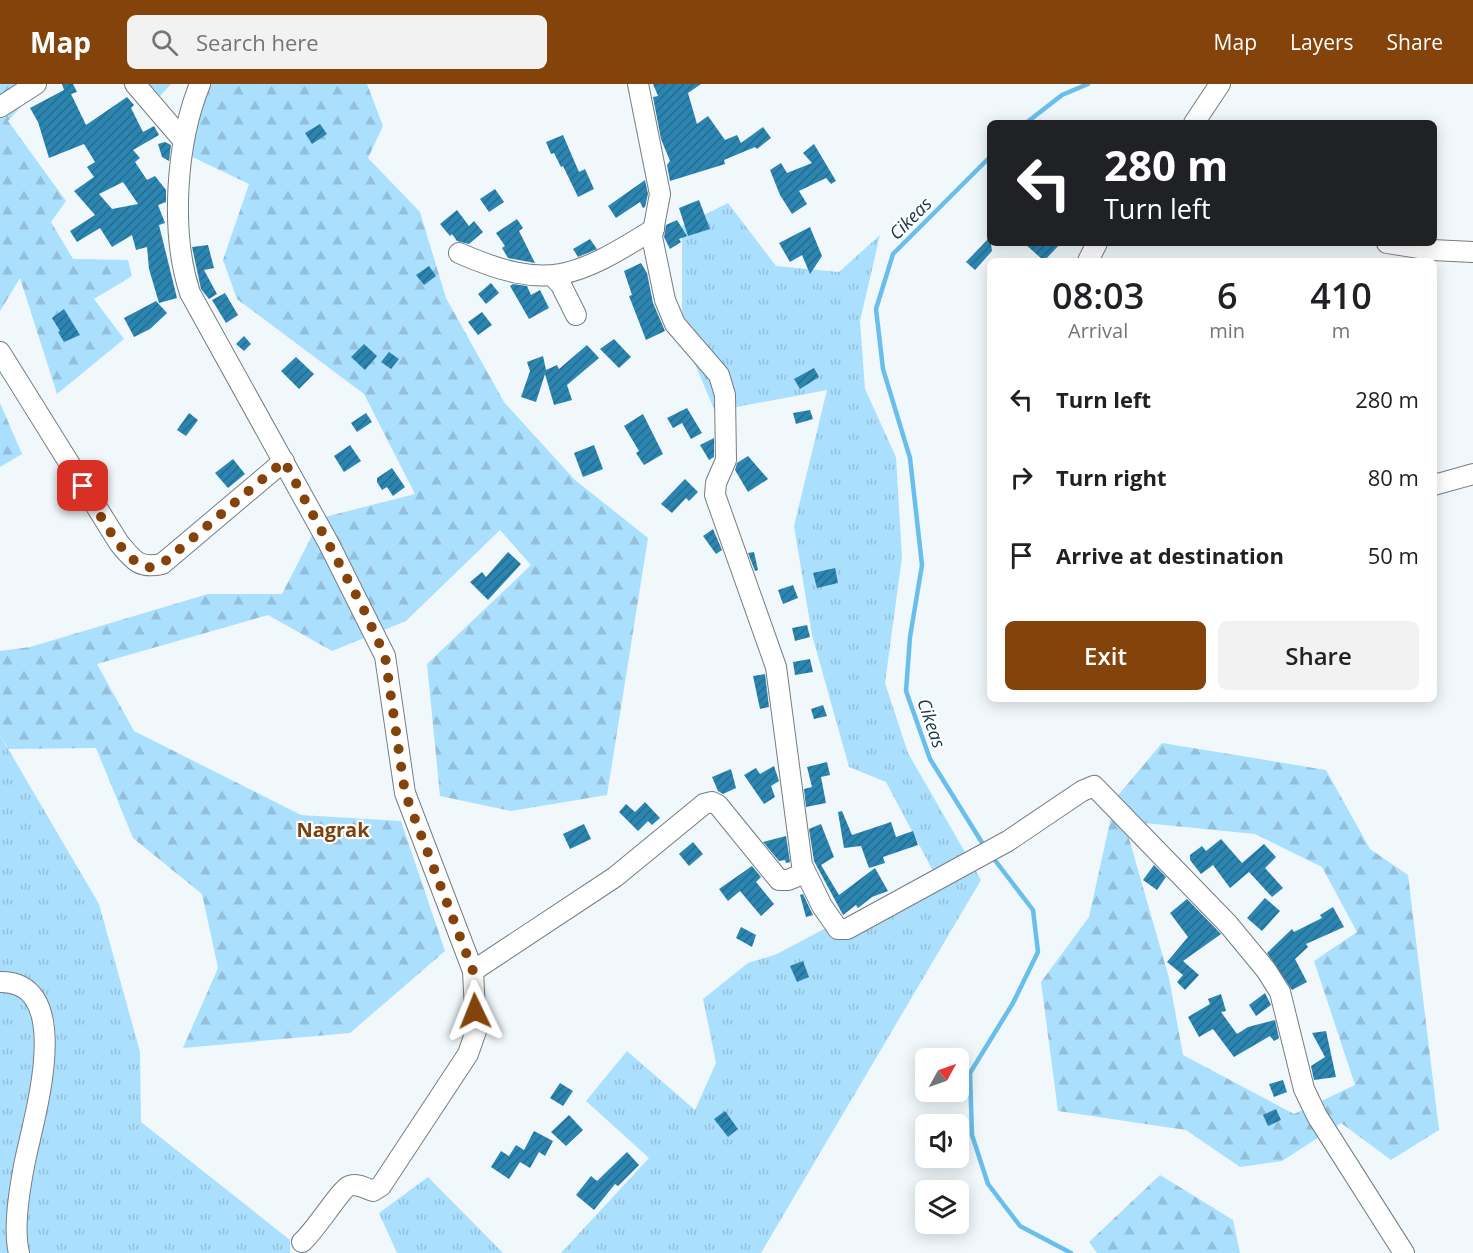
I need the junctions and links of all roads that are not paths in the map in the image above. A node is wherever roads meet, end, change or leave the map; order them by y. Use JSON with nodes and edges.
{"nodes":[{"id":1,"x":36,"y":84,"type":"edge"},
{"id":2,"x":135,"y":84,"type":"edge"},
{"id":3,"x":200,"y":84,"type":"edge"},
{"id":4,"x":638,"y":84,"type":"edge"},
{"id":5,"x":1220,"y":84,"type":"edge"},
{"id":6,"x":0,"y":107,"type":"edge"},
{"id":7,"x":1196,"y":120,"type":"edge"},
{"id":8,"x":183,"y":140,"type":"junction"},
{"id":9,"x":654,"y":229,"type":"junction"},
{"id":10,"x":1406,"y":246,"type":"edge"},
{"id":11,"x":1473,"y":252,"type":"edge"},
{"id":12,"x":459,"y":253,"type":"dead end"},
{"id":13,"x":553,"y":276,"type":"junction"},
{"id":14,"x":576,"y":315,"type":"dead end"},
{"id":15,"x":0,"y":352,"type":"edge"},
{"id":16,"x":284,"y":461,"type":"junction"},
{"id":17,"x":1473,"y":474,"type":"edge"},
{"id":18,"x":1437,"y":484,"type":"edge"},
{"id":19,"x":805,"y":873,"type":"junction"},
{"id":20,"x":473,"y":971,"type":"junction"},
{"id":21,"x":0,"y":982,"type":"edge"},
{"id":22,"x":302,"y":1242,"type":"dead end"},
{"id":23,"x":19,"y":1253,"type":"edge"},
{"id":24,"x":1404,"y":1253,"type":"edge"}],
"edges":[{"from":1,"to":6,"type":"street"},
{"from":2,"to":8,"type":"street"},
{"from":3,"to":8,"type":"street"},
{"from":4,"to":9,"type":"street"},
{"from":5,"to":7,"type":"street"},
{"from":8,"to":16,"type":"street"},
{"from":9,"to":13,"type":"street"},
{"from":9,"to":19,"type":"street"},
{"from":10,"to":11,"type":"street"},
{"from":12,"to":13,"type":"street"},
{"from":13,"to":14,"type":"street"},
{"from":15,"to":16,"type":"street"},
{"from":16,"to":20,"type":"street"},
{"from":17,"to":18,"type":"street"},
{"from":19,"to":20,"type":"street"},
{"from":19,"to":24,"type":"street"},
{"from":20,"to":22,"type":"street"},
{"from":21,"to":23,"type":"street"}]}
